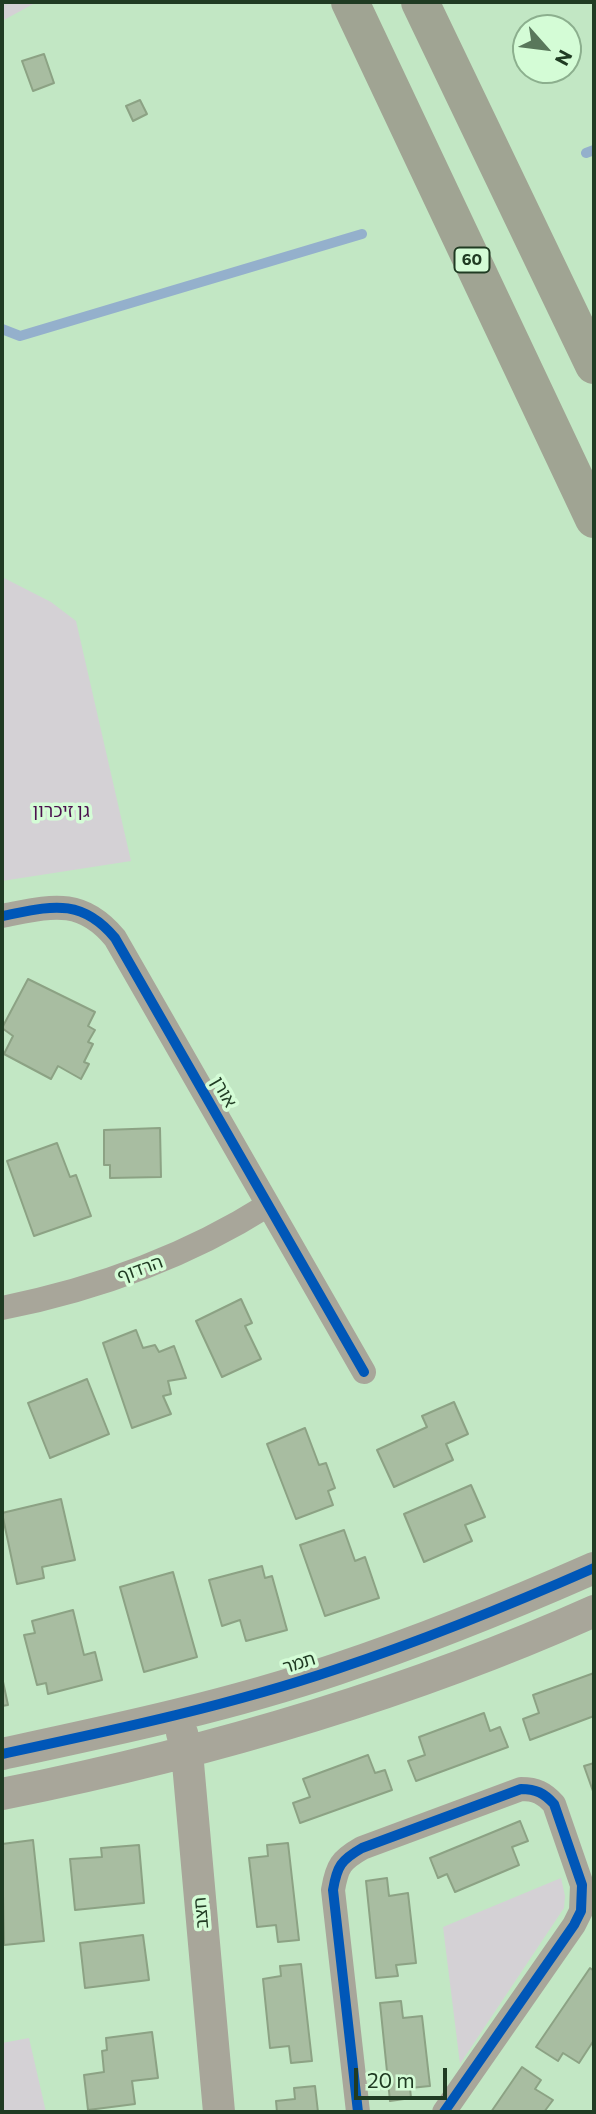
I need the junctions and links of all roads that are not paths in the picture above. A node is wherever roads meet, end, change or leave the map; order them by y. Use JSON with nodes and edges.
{"nodes":[{"id":1,"x":350,"y":2,"type":"edge"},
{"id":2,"x":420,"y":2,"type":"edge"},
{"id":3,"x":594,"y":365,"type":"edge"},
{"id":4,"x":594,"y":519,"type":"edge"},
{"id":5,"x":2,"y":916,"type":"edge"},
{"id":6,"x":268,"y":1205,"type":"junction"},
{"id":7,"x":2,"y":1308,"type":"edge"},
{"id":8,"x":364,"y":1372,"type":"dead end"},
{"id":9,"x":594,"y":1568,"type":"edge"},
{"id":10,"x":594,"y":1611,"type":"edge"},
{"id":11,"x":178,"y":1714,"type":"junction"},
{"id":12,"x":187,"y":1752,"type":"junction"},
{"id":13,"x":2,"y":1754,"type":"edge"},
{"id":14,"x":2,"y":1794,"type":"edge"},
{"id":15,"x":219,"y":2112,"type":"edge"},
{"id":16,"x":358,"y":2112,"type":"edge"},
{"id":17,"x":444,"y":2112,"type":"edge"}],
"edges":[{"from":1,"to":4,"type":"highway","number":"60"},
{"from":2,"to":3,"type":"highway"},
{"from":5,"to":6,"type":"street","name":"אורן"},
{"from":6,"to":7,"type":"street","name":"הרדוף"},
{"from":6,"to":8,"type":"street","name":"אורן"},
{"from":9,"to":11,"type":"street","name":"תמר"},
{"from":10,"to":12,"type":"street"},
{"from":11,"to":12,"type":"street","name":"חצב"},
{"from":11,"to":13,"type":"street","name":"תמר"},
{"from":12,"to":14,"type":"street"},
{"from":12,"to":15,"type":"street","name":"חצב"},
{"from":16,"to":17,"type":"street"}]}
